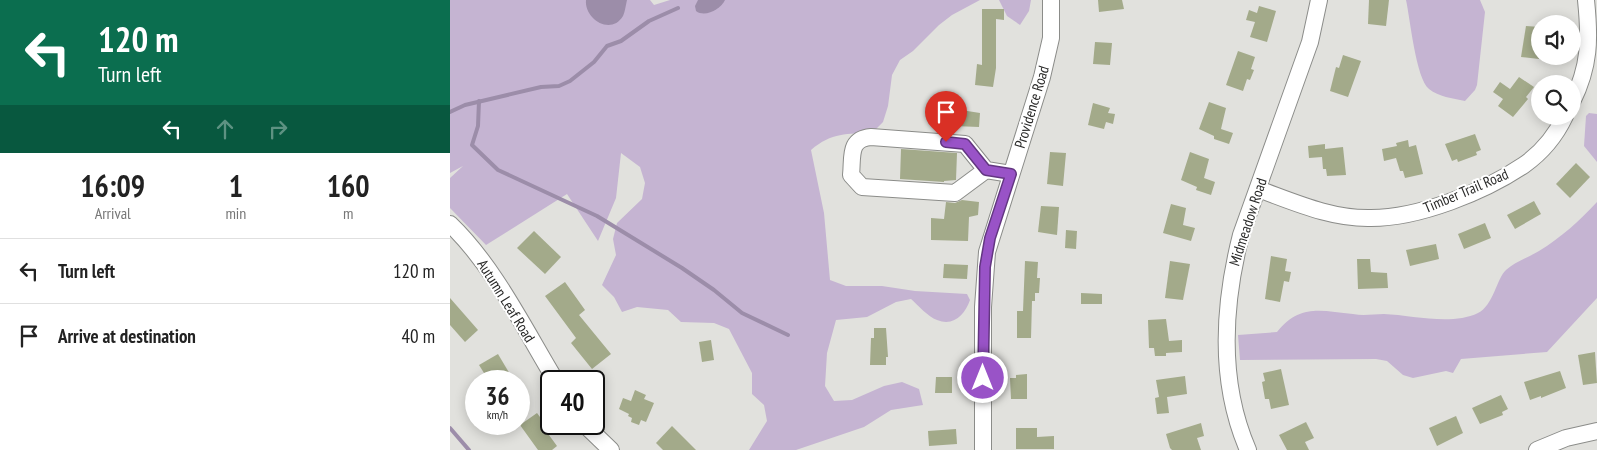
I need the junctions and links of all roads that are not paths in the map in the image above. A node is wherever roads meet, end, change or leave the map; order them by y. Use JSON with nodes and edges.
{"nodes":[{"id":1,"x":1051,"y":0,"type":"edge"},
{"id":2,"x":1319,"y":0,"type":"edge"},
{"id":3,"x":1586,"y":0,"type":"edge"},
{"id":4,"x":1593,"y":60,"type":"edge"},
{"id":5,"x":1581,"y":84,"type":"edge"},
{"id":6,"x":1559,"y":125,"type":"edge"},
{"id":7,"x":986,"y":170,"type":"junction"},
{"id":8,"x":1011,"y":174,"type":"junction"},
{"id":9,"x":1258,"y":189,"type":"junction"},
{"id":10,"x":450,"y":224,"type":"edge"},
{"id":11,"x":549,"y":370,"type":"edge"},
{"id":12,"x":1597,"y":431,"type":"edge"},
{"id":13,"x":595,"y":435,"type":"edge"},
{"id":14,"x":611,"y":450,"type":"edge"},
{"id":15,"x":983,"y":450,"type":"edge"},
{"id":16,"x":1248,"y":450,"type":"edge"},
{"id":17,"x":1537,"y":450,"type":"edge"}],
"edges":[{"from":1,"to":8,"type":"street","name":"Providence Road"},
{"from":2,"to":9,"type":"street","name":"Midmeadow Road"},
{"from":3,"to":4,"type":"street"},
{"from":4,"to":5,"type":"street"},
{"from":6,"to":9,"type":"street","name":"Timber Trail Road"},
{"from":7,"to":7,"type":"street"},
{"from":7,"to":8,"type":"street"},
{"from":8,"to":15,"type":"street","name":"Providence Road"},
{"from":9,"to":16,"type":"street","name":"Midmeadow Road"},
{"from":10,"to":11,"type":"street","name":"Autumn Leaf Road"},
{"from":12,"to":17,"type":"street"},
{"from":13,"to":14,"type":"street"}]}
